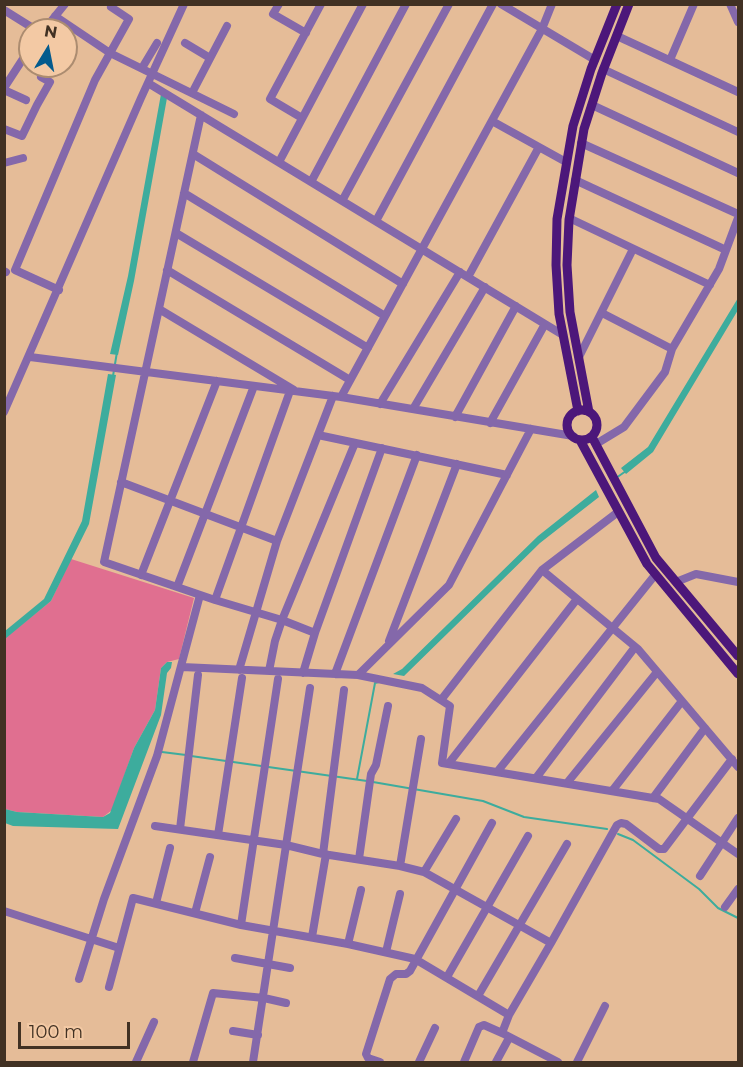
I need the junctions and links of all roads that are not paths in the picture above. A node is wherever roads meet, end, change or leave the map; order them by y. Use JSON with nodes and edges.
{"nodes":[{"id":1,"x":65,"y":4,"type":"edge"},
{"id":2,"x":184,"y":4,"type":"edge"},
{"id":3,"x":279,"y":4,"type":"edge"},
{"id":4,"x":321,"y":4,"type":"edge"},
{"id":5,"x":363,"y":4,"type":"edge"},
{"id":6,"x":406,"y":4,"type":"edge"},
{"id":7,"x":449,"y":4,"type":"edge"},
{"id":8,"x":493,"y":4,"type":"edge"},
{"id":9,"x":501,"y":4,"type":"edge"},
{"id":10,"x":552,"y":4,"type":"edge"},
{"id":11,"x":617,"y":4,"type":"edge"},
{"id":12,"x":629,"y":4,"type":"edge"},
{"id":13,"x":694,"y":4,"type":"edge"},
{"id":14,"x":730,"y":4,"type":"edge"},
{"id":15,"x":111,"y":7,"type":"dead end"},
{"id":16,"x":4,"y":10,"type":"edge"},
{"id":17,"x":55,"y":16,"type":"joint"},
{"id":18,"x":18,"y":19,"type":"edge"},
{"id":19,"x":738,"y":22,"type":"edge"},
{"id":20,"x":227,"y":26,"type":"dead end"},
{"id":21,"x":542,"y":29,"type":"junction"},
{"id":22,"x":306,"y":33,"type":"junction"},
{"id":23,"x":617,"y":36,"type":"junction"},
{"id":24,"x":157,"y":43,"type":"dead end"},
{"id":25,"x":185,"y":43,"type":"dead end"},
{"id":26,"x":110,"y":52,"type":"junction"},
{"id":27,"x":210,"y":58,"type":"junction"},
{"id":28,"x":595,"y":60,"type":"junction"},
{"id":29,"x":670,"y":60,"type":"junction"},
{"id":30,"x":18,"y":67,"type":"edge"},
{"id":31,"x":142,"y":68,"type":"junction"},
{"id":32,"x":603,"y":69,"type":"junction"},
{"id":33,"x":152,"y":74,"type":"junction"},
{"id":34,"x":43,"y":78,"type":"edge"},
{"id":35,"x":148,"y":83,"type":"junction"},
{"id":36,"x":4,"y":89,"type":"edge"},
{"id":37,"x":738,"y":92,"type":"edge"},
{"id":38,"x":192,"y":93,"type":"junction"},
{"id":39,"x":26,"y":100,"type":"dead end"},
{"id":40,"x":592,"y":105,"type":"junction"},
{"id":41,"x":234,"y":114,"type":"dead end"},
{"id":42,"x":201,"y":115,"type":"junction"},
{"id":43,"x":302,"y":118,"type":"junction"},
{"id":44,"x":492,"y":121,"type":"junction"},
{"id":45,"x":4,"y":129,"type":"edge"},
{"id":46,"x":738,"y":132,"type":"edge"},
{"id":47,"x":581,"y":143,"type":"junction"},
{"id":48,"x":539,"y":147,"type":"junction"},
{"id":49,"x":193,"y":154,"type":"junction"},
{"id":50,"x":23,"y":158,"type":"dead end"},
{"id":51,"x":279,"y":162,"type":"junction"},
{"id":52,"x":566,"y":162,"type":"junction"},
{"id":53,"x":4,"y":163,"type":"edge"},
{"id":54,"x":738,"y":173,"type":"edge"},
{"id":55,"x":575,"y":180,"type":"junction"},
{"id":56,"x":311,"y":182,"type":"junction"},
{"id":57,"x":184,"y":193,"type":"junction"},
{"id":58,"x":342,"y":201,"type":"junction"},
{"id":59,"x":738,"y":216,"type":"edge"},
{"id":60,"x":569,"y":218,"type":"junction"},
{"id":61,"x":376,"y":221,"type":"junction"},
{"id":62,"x":176,"y":232,"type":"junction"},
{"id":63,"x":422,"y":249,"type":"junction"},
{"id":64,"x":633,"y":249,"type":"junction"},
{"id":65,"x":726,"y":250,"type":"junction"},
{"id":66,"x":167,"y":270,"type":"junction"},
{"id":67,"x":460,"y":272,"type":"junction"},
{"id":68,"x":468,"y":277,"type":"junction"},
{"id":69,"x":403,"y":284,"type":"junction"},
{"id":70,"x":710,"y":285,"type":"junction"},
{"id":71,"x":485,"y":287,"type":"junction"},
{"id":72,"x":59,"y":290,"type":"junction"},
{"id":73,"x":516,"y":306,"type":"junction"},
{"id":74,"x":159,"y":309,"type":"junction"},
{"id":75,"x":602,"y":313,"type":"junction"},
{"id":76,"x":385,"y":316,"type":"junction"},
{"id":77,"x":545,"y":324,"type":"junction"},
{"id":78,"x":563,"y":334,"type":"junction"},
{"id":79,"x":368,"y":348,"type":"junction"},
{"id":80,"x":672,"y":349,"type":"junction"},
{"id":81,"x":30,"y":357,"type":"junction"},
{"id":82,"x":579,"y":357,"type":"junction"},
{"id":83,"x":145,"y":372,"type":"junction"},
{"id":84,"x":350,"y":380,"type":"junction"},
{"id":85,"x":217,"y":381,"type":"junction"},
{"id":86,"x":254,"y":386,"type":"junction"},
{"id":87,"x":293,"y":391,"type":"junction"},
{"id":88,"x":337,"y":397,"type":"junction"},
{"id":89,"x":380,"y":404,"type":"junction"},
{"id":90,"x":413,"y":410,"type":"junction"},
{"id":91,"x":578,"y":411,"type":"junction"},
{"id":92,"x":4,"y":412,"type":"edge"},
{"id":93,"x":590,"y":412,"type":"junction"},
{"id":94,"x":455,"y":417,"type":"junction"},
{"id":95,"x":490,"y":423,"type":"junction"},
{"id":96,"x":531,"y":429,"type":"junction"},
{"id":97,"x":318,"y":435,"type":"junction"},
{"id":98,"x":576,"y":438,"type":"junction"},
{"id":99,"x":594,"y":441,"type":"junction"},
{"id":100,"x":355,"y":442,"type":"junction"},
{"id":101,"x":382,"y":448,"type":"junction"},
{"id":102,"x":417,"y":455,"type":"junction"},
{"id":103,"x":457,"y":464,"type":"junction"},
{"id":104,"x":507,"y":475,"type":"junction"},
{"id":105,"x":121,"y":482,"type":"junction"},
{"id":106,"x":170,"y":501,"type":"junction"},
{"id":107,"x":618,"y":512,"type":"junction"},
{"id":108,"x":205,"y":514,"type":"junction"},
{"id":109,"x":241,"y":528,"type":"junction"},
{"id":110,"x":277,"y":542,"type":"junction"},
{"id":111,"x":542,"y":570,"type":"junction"},
{"id":112,"x":141,"y":575,"type":"junction"},
{"id":113,"x":655,"y":575,"type":"junction"},
{"id":114,"x":676,"y":582,"type":"junction"},
{"id":115,"x":738,"y":582,"type":"edge"},
{"id":116,"x":177,"y":587,"type":"junction"},
{"id":117,"x":200,"y":595,"type":"junction"},
{"id":118,"x":577,"y":599,"type":"junction"},
{"id":119,"x":215,"y":600,"type":"junction"},
{"id":120,"x":255,"y":612,"type":"junction"},
{"id":121,"x":282,"y":620,"type":"junction"},
{"id":122,"x":611,"y":627,"type":"junction"},
{"id":123,"x":315,"y":633,"type":"junction"},
{"id":124,"x":387,"y":645,"type":"junction"},
{"id":125,"x":635,"y":647,"type":"junction"},
{"id":126,"x":738,"y":656,"type":"edge"},
{"id":127,"x":182,"y":667,"type":"junction"},
{"id":128,"x":269,"y":671,"type":"junction"},
{"id":129,"x":657,"y":672,"type":"junction"},
{"id":130,"x":303,"y":673,"type":"junction"},
{"id":131,"x":241,"y":674,"type":"junction"},
{"id":132,"x":335,"y":674,"type":"junction"},
{"id":133,"x":738,"y":674,"type":"edge"},
{"id":134,"x":198,"y":675,"type":"dead end"},
{"id":135,"x":358,"y":675,"type":"junction"},
{"id":136,"x":278,"y":680,"type":"dead end"},
{"id":137,"x":310,"y":688,"type":"dead end"},
{"id":138,"x":345,"y":690,"type":"dead end"},
{"id":139,"x":441,"y":700,"type":"junction"},
{"id":140,"x":682,"y":701,"type":"junction"},
{"id":141,"x":388,"y":706,"type":"dead end"},
{"id":142,"x":705,"y":728,"type":"junction"},
{"id":143,"x":421,"y":739,"type":"dead end"},
{"id":144,"x":732,"y":759,"type":"junction"},
{"id":145,"x":449,"y":763,"type":"junction"},
{"id":146,"x":738,"y":767,"type":"edge"},
{"id":147,"x":497,"y":772,"type":"junction"},
{"id":148,"x":536,"y":778,"type":"junction"},
{"id":149,"x":567,"y":783,"type":"junction"},
{"id":150,"x":612,"y":791,"type":"junction"},
{"id":151,"x":653,"y":798,"type":"junction"},
{"id":152,"x":687,"y":818,"type":"junction"},
{"id":153,"x":738,"y":818,"type":"edge"},
{"id":154,"x":456,"y":819,"type":"dead end"},
{"id":155,"x":492,"y":823,"type":"dead end"},
{"id":156,"x":155,"y":826,"type":"dead end"},
{"id":157,"x":180,"y":829,"type":"junction"},
{"id":158,"x":218,"y":835,"type":"junction"},
{"id":159,"x":528,"y":836,"type":"dead end"},
{"id":160,"x":254,"y":840,"type":"junction"},
{"id":161,"x":721,"y":842,"type":"junction"},
{"id":162,"x":567,"y":844,"type":"dead end"},
{"id":163,"x":286,"y":845,"type":"junction"},
{"id":164,"x":170,"y":848,"type":"dead end"},
{"id":165,"x":324,"y":854,"type":"junction"},
{"id":166,"x":738,"y":854,"type":"edge"},
{"id":167,"x":210,"y":857,"type":"dead end"},
{"id":168,"x":359,"y":859,"type":"junction"},
{"id":169,"x":400,"y":866,"type":"junction"},
{"id":170,"x":424,"y":872,"type":"junction"},
{"id":171,"x":700,"y":876,"type":"dead end"},
{"id":172,"x":738,"y":889,"type":"edge"},
{"id":173,"x":361,"y":890,"type":"dead end"},
{"id":174,"x":456,"y":890,"type":"junction"},
{"id":175,"x":400,"y":894,"type":"dead end"},
{"id":176,"x":156,"y":903,"type":"junction"},
{"id":177,"x":725,"y":907,"type":"dead end"},
{"id":178,"x":488,"y":908,"type":"junction"},
{"id":179,"x":4,"y":911,"type":"edge"},
{"id":180,"x":195,"y":913,"type":"junction"},
{"id":181,"x":241,"y":925,"type":"junction"},
{"id":182,"x":519,"y":926,"type":"junction"},
{"id":183,"x":275,"y":930,"type":"junction"},
{"id":184,"x":312,"y":937,"type":"junction"},
{"id":185,"x":91,"y":939,"type":"junction"},
{"id":186,"x":551,"y":943,"type":"junction"},
{"id":187,"x":348,"y":944,"type":"junction"},
{"id":188,"x":119,"y":948,"type":"junction"},
{"id":189,"x":386,"y":952,"type":"junction"},
{"id":190,"x":236,"y":958,"type":"dead end"},
{"id":191,"x":415,"y":959,"type":"junction"},
{"id":192,"x":269,"y":965,"type":"junction"},
{"id":193,"x":290,"y":968,"type":"dead end"},
{"id":194,"x":447,"y":977,"type":"junction"},
{"id":195,"x":78,"y":979,"type":"dead end"},
{"id":196,"x":109,"y":987,"type":"dead end"},
{"id":197,"x":478,"y":996,"type":"junction"},
{"id":198,"x":264,"y":998,"type":"junction"},
{"id":199,"x":286,"y":1003,"type":"dead end"},
{"id":200,"x":605,"y":1006,"type":"dead end"},
{"id":201,"x":509,"y":1015,"type":"junction"},
{"id":202,"x":154,"y":1022,"type":"dead end"},
{"id":203,"x":435,"y":1028,"type":"dead end"},
{"id":204,"x":232,"y":1031,"type":"dead end"},
{"id":205,"x":258,"y":1035,"type":"junction"},
{"id":206,"x":506,"y":1035,"type":"junction"},
{"id":207,"x":136,"y":1062,"type":"edge"},
{"id":208,"x":193,"y":1062,"type":"edge"},
{"id":209,"x":254,"y":1062,"type":"edge"},
{"id":210,"x":380,"y":1062,"type":"edge"},
{"id":211,"x":419,"y":1062,"type":"edge"},
{"id":212,"x":464,"y":1062,"type":"edge"},
{"id":213,"x":496,"y":1062,"type":"edge"},
{"id":214,"x":558,"y":1062,"type":"edge"},
{"id":215,"x":577,"y":1062,"type":"edge"}],
"edges":[{"from":1,"to":17,"type":"street"},
{"from":2,"to":33,"type":"street"},
{"from":3,"to":22,"type":"street"},
{"from":4,"to":22,"type":"street"},
{"from":5,"to":43,"type":"street"},
{"from":6,"to":56,"type":"street"},
{"from":7,"to":58,"type":"street"},
{"from":8,"to":61,"type":"street"},
{"from":9,"to":21,"type":"street"},
{"from":10,"to":21,"type":"street"},
{"from":11,"to":28,"type":"main road"},
{"from":12,"to":23,"type":"main road"},
{"from":13,"to":29,"type":"street"},
{"from":14,"to":19,"type":"street"},
{"from":15,"to":26,"type":"street"},
{"from":16,"to":18,"type":"street"},
{"from":17,"to":26,"type":"street"},
{"from":20,"to":27,"type":"street"},
{"from":21,"to":28,"type":"street"},
{"from":21,"to":44,"type":"street"},
{"from":22,"to":43,"type":"street"},
{"from":23,"to":29,"type":"street"},
{"from":23,"to":32,"type":"main road"},
{"from":24,"to":31,"type":"street"},
{"from":25,"to":27,"type":"street"},
{"from":26,"to":31,"type":"street"},
{"from":26,"to":72,"type":"street"},
{"from":27,"to":38,"type":"street"},
{"from":28,"to":52,"type":"main road"},
{"from":29,"to":37,"type":"street"},
{"from":30,"to":36,"type":"street"},
{"from":31,"to":33,"type":"street"},
{"from":32,"to":40,"type":"main road"},
{"from":32,"to":46,"type":"street"},
{"from":33,"to":35,"type":"street"},
{"from":33,"to":38,"type":"street"},
{"from":34,"to":45,"type":"street"},
{"from":35,"to":42,"type":"street"},
{"from":35,"to":72,"type":"street"},
{"from":36,"to":39,"type":"street"},
{"from":38,"to":41,"type":"street"},
{"from":40,"to":47,"type":"main road"},
{"from":40,"to":54,"type":"street"},
{"from":42,"to":49,"type":"street"},
{"from":42,"to":51,"type":"street"},
{"from":43,"to":51,"type":"street"},
{"from":44,"to":48,"type":"street"},
{"from":44,"to":63,"type":"street"},
{"from":47,"to":55,"type":"main road"},
{"from":47,"to":59,"type":"street"},
{"from":48,"to":52,"type":"street"},
{"from":48,"to":68,"type":"street"},
{"from":49,"to":57,"type":"street"},
{"from":49,"to":69,"type":"street"},
{"from":50,"to":53,"type":"street"},
{"from":51,"to":56,"type":"street"},
{"from":52,"to":78,"type":"main road"},
{"from":55,"to":60,"type":"main road"},
{"from":55,"to":65,"type":"street"},
{"from":56,"to":58,"type":"street"},
{"from":57,"to":62,"type":"street"},
{"from":57,"to":76,"type":"street"},
{"from":58,"to":61,"type":"street"},
{"from":59,"to":65,"type":"street"},
{"from":60,"to":64,"type":"street"},
{"from":60,"to":82,"type":"main road"},
{"from":61,"to":63,"type":"street"},
{"from":62,"to":66,"type":"street"},
{"from":62,"to":79,"type":"street"},
{"from":63,"to":67,"type":"street"},
{"from":63,"to":69,"type":"street"},
{"from":64,"to":70,"type":"street"},
{"from":64,"to":75,"type":"street"},
{"from":65,"to":70,"type":"street"},
{"from":66,"to":74,"type":"street"},
{"from":66,"to":84,"type":"street"},
{"from":67,"to":68,"type":"street"},
{"from":67,"to":89,"type":"street"},
{"from":68,"to":71,"type":"street"},
{"from":69,"to":76,"type":"street"},
{"from":70,"to":80,"type":"street"},
{"from":71,"to":73,"type":"street"},
{"from":71,"to":90,"type":"street"},
{"from":72,"to":81,"type":"street"},
{"from":73,"to":77,"type":"street"},
{"from":73,"to":94,"type":"street"},
{"from":74,"to":83,"type":"street"},
{"from":74,"to":87,"type":"street"},
{"from":75,"to":80,"type":"street"},
{"from":75,"to":82,"type":"street"},
{"from":76,"to":79,"type":"street"},
{"from":77,"to":78,"type":"street"},
{"from":77,"to":95,"type":"street"},
{"from":78,"to":91,"type":"main road"},
{"from":79,"to":84,"type":"street"},
{"from":80,"to":99,"type":"street"},
{"from":81,"to":83,"type":"street"},
{"from":81,"to":92,"type":"street"},
{"from":82,"to":93,"type":"main road"},
{"from":83,"to":85,"type":"street"},
{"from":83,"to":105,"type":"street"},
{"from":84,"to":88,"type":"street"},
{"from":85,"to":86,"type":"street"},
{"from":85,"to":106,"type":"street"},
{"from":86,"to":87,"type":"street"},
{"from":86,"to":108,"type":"street"},
{"from":87,"to":88,"type":"street"},
{"from":87,"to":109,"type":"street"},
{"from":88,"to":89,"type":"street"},
{"from":88,"to":97,"type":"street"},
{"from":89,"to":90,"type":"street"},
{"from":90,"to":94,"type":"street"},
{"from":91,"to":93,"type":"main road"},
{"from":91,"to":98,"type":"main road"},
{"from":93,"to":99,"type":"main road"},
{"from":94,"to":95,"type":"street"},
{"from":95,"to":96,"type":"street"},
{"from":96,"to":98,"type":"street"},
{"from":96,"to":104,"type":"street"},
{"from":97,"to":100,"type":"street"},
{"from":97,"to":110,"type":"street"},
{"from":98,"to":99,"type":"main road"},
{"from":98,"to":107,"type":"main road"},
{"from":99,"to":114,"type":"main road"},
{"from":100,"to":101,"type":"street"},
{"from":100,"to":121,"type":"street"},
{"from":101,"to":102,"type":"street"},
{"from":101,"to":123,"type":"street"},
{"from":102,"to":103,"type":"street"},
{"from":102,"to":132,"type":"street"},
{"from":103,"to":104,"type":"street"},
{"from":103,"to":124,"type":"street"},
{"from":104,"to":124,"type":"street"},
{"from":105,"to":106,"type":"street"},
{"from":105,"to":112,"type":"street"},
{"from":106,"to":108,"type":"street"},
{"from":106,"to":112,"type":"street"},
{"from":107,"to":111,"type":"street"},
{"from":107,"to":113,"type":"main road"},
{"from":108,"to":109,"type":"street"},
{"from":108,"to":116,"type":"street"},
{"from":109,"to":110,"type":"street"},
{"from":109,"to":119,"type":"street"},
{"from":110,"to":120,"type":"street"},
{"from":111,"to":118,"type":"street"},
{"from":111,"to":139,"type":"street"},
{"from":112,"to":116,"type":"street"},
{"from":113,"to":122,"type":"street"},
{"from":113,"to":133,"type":"main road"},
{"from":114,"to":115,"type":"street"},
{"from":114,"to":126,"type":"main road"},
{"from":116,"to":117,"type":"street"},
{"from":117,"to":119,"type":"street"},
{"from":117,"to":127,"type":"street"},
{"from":118,"to":122,"type":"street"},
{"from":118,"to":145,"type":"street"},
{"from":119,"to":120,"type":"street"},
{"from":120,"to":121,"type":"street"},
{"from":120,"to":131,"type":"street"},
{"from":121,"to":123,"type":"street"},
{"from":121,"to":128,"type":"street"},
{"from":122,"to":125,"type":"street"},
{"from":122,"to":147,"type":"street"},
{"from":123,"to":130,"type":"street"},
{"from":124,"to":135,"type":"street"},
{"from":125,"to":129,"type":"street"},
{"from":125,"to":148,"type":"street"},
{"from":127,"to":131,"type":"street"},
{"from":127,"to":185,"type":"street"},
{"from":128,"to":130,"type":"street"},
{"from":128,"to":131,"type":"street"},
{"from":129,"to":140,"type":"street"},
{"from":129,"to":149,"type":"street"},
{"from":130,"to":132,"type":"street"},
{"from":131,"to":158,"type":"street"},
{"from":132,"to":135,"type":"street"},
{"from":134,"to":157,"type":"street"},
{"from":135,"to":139,"type":"street"},
{"from":136,"to":160,"type":"street"},
{"from":137,"to":163,"type":"street"},
{"from":138,"to":165,"type":"street"},
{"from":139,"to":145,"type":"street"},
{"from":140,"to":142,"type":"street"},
{"from":140,"to":150,"type":"street"},
{"from":141,"to":168,"type":"street"},
{"from":142,"to":144,"type":"street"},
{"from":142,"to":151,"type":"street"},
{"from":143,"to":169,"type":"street"},
{"from":144,"to":146,"type":"street"},
{"from":144,"to":152,"type":"street"},
{"from":145,"to":147,"type":"street"},
{"from":147,"to":148,"type":"street"},
{"from":148,"to":149,"type":"street"},
{"from":149,"to":150,"type":"street"},
{"from":150,"to":151,"type":"street"},
{"from":151,"to":152,"type":"street"},
{"from":152,"to":161,"type":"street"},
{"from":152,"to":186,"type":"street"},
{"from":153,"to":161,"type":"street"},
{"from":154,"to":170,"type":"street"},
{"from":155,"to":174,"type":"street"},
{"from":156,"to":157,"type":"street"},
{"from":157,"to":158,"type":"street"},
{"from":158,"to":160,"type":"street"},
{"from":159,"to":178,"type":"street"},
{"from":160,"to":163,"type":"street"},
{"from":160,"to":181,"type":"street"},
{"from":161,"to":166,"type":"street"},
{"from":161,"to":171,"type":"street"},
{"from":162,"to":182,"type":"street"},
{"from":163,"to":165,"type":"street"},
{"from":163,"to":183,"type":"street"},
{"from":164,"to":176,"type":"street"},
{"from":165,"to":168,"type":"street"},
{"from":165,"to":184,"type":"street"},
{"from":167,"to":180,"type":"street"},
{"from":168,"to":169,"type":"street"},
{"from":169,"to":170,"type":"street"},
{"from":170,"to":174,"type":"street"},
{"from":172,"to":177,"type":"street"},
{"from":173,"to":187,"type":"street"},
{"from":174,"to":178,"type":"street"},
{"from":174,"to":191,"type":"street"},
{"from":175,"to":189,"type":"street"},
{"from":176,"to":180,"type":"street"},
{"from":176,"to":188,"type":"street"},
{"from":178,"to":182,"type":"street"},
{"from":178,"to":194,"type":"street"},
{"from":179,"to":185,"type":"street"},
{"from":180,"to":181,"type":"street"},
{"from":181,"to":183,"type":"street"},
{"from":182,"to":186,"type":"street"},
{"from":182,"to":197,"type":"street"},
{"from":183,"to":184,"type":"street"},
{"from":183,"to":192,"type":"street"},
{"from":184,"to":187,"type":"street"},
{"from":185,"to":188,"type":"street"},
{"from":185,"to":195,"type":"street"},
{"from":186,"to":201,"type":"street"},
{"from":187,"to":189,"type":"street"},
{"from":188,"to":196,"type":"street"},
{"from":189,"to":191,"type":"street"},
{"from":190,"to":192,"type":"street"},
{"from":191,"to":194,"type":"street"},
{"from":191,"to":210,"type":"street"},
{"from":192,"to":193,"type":"street"},
{"from":192,"to":198,"type":"street"},
{"from":194,"to":197,"type":"street"},
{"from":197,"to":201,"type":"street"},
{"from":198,"to":199,"type":"street"},
{"from":198,"to":205,"type":"street"},
{"from":198,"to":208,"type":"street"},
{"from":200,"to":215,"type":"street"},
{"from":201,"to":206,"type":"street"},
{"from":202,"to":207,"type":"street"},
{"from":203,"to":211,"type":"street"},
{"from":204,"to":205,"type":"street"},
{"from":205,"to":209,"type":"street"},
{"from":206,"to":212,"type":"street"},
{"from":206,"to":213,"type":"street"},
{"from":206,"to":214,"type":"street"}]}
